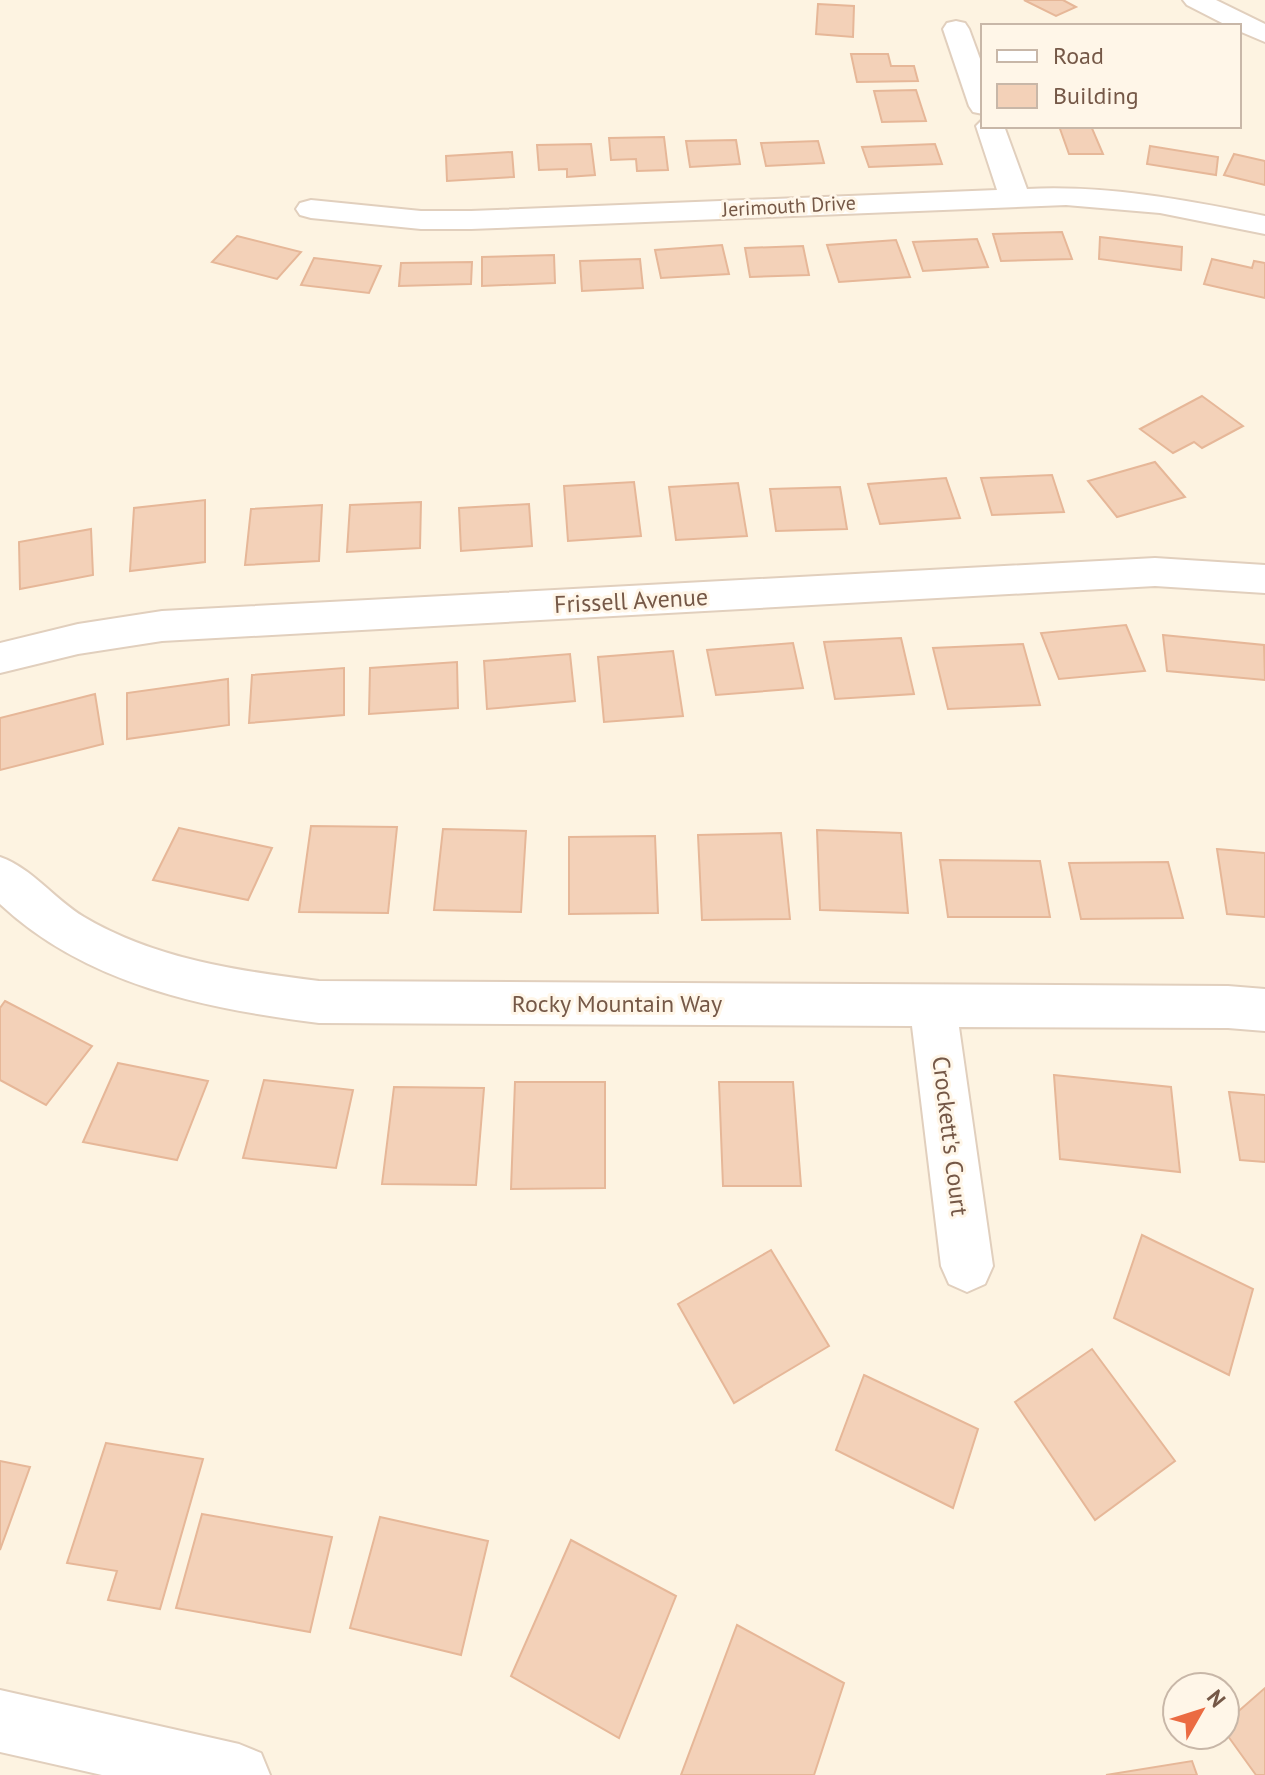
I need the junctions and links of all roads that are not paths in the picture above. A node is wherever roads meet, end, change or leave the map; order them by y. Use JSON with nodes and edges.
{"nodes":[{"id":1,"x":1196,"y":0,"type":"edge"},
{"id":2,"x":956,"y":29,"type":"dead end"},
{"id":3,"x":1265,"y":34,"type":"edge"},
{"id":4,"x":981,"y":100,"type":"edge"},
{"id":5,"x":991,"y":128,"type":"edge"},
{"id":6,"x":1014,"y":195,"type":"junction"},
{"id":7,"x":311,"y":209,"type":"dead end"},
{"id":8,"x":1265,"y":225,"type":"edge"},
{"id":9,"x":1265,"y":579,"type":"edge"},
{"id":10,"x":0,"y":658,"type":"edge"},
{"id":11,"x":0,"y":876,"type":"edge"},
{"id":12,"x":933,"y":1006,"type":"junction"},
{"id":13,"x":1265,"y":1010,"type":"edge"},
{"id":14,"x":967,"y":1266,"type":"dead end"},
{"id":15,"x":0,"y":1721,"type":"edge"},
{"id":16,"x":239,"y":1775,"type":"edge"}],
"edges":[{"from":1,"to":3,"type":"street"},
{"from":2,"to":4,"type":"street"},
{"from":5,"to":6,"type":"street"},
{"from":6,"to":7,"type":"street","name":"Jerimouth Drive"},
{"from":6,"to":8,"type":"street","name":"Jerimouth Drive"},
{"from":9,"to":10,"type":"street","name":"Frissell Avenue"},
{"from":11,"to":12,"type":"street","name":"Rocky Mountain Way"},
{"from":12,"to":13,"type":"street","name":"Rocky Mountain Way"},
{"from":12,"to":14,"type":"street","name":"Crockett's Court"},
{"from":15,"to":16,"type":"street"}]}
